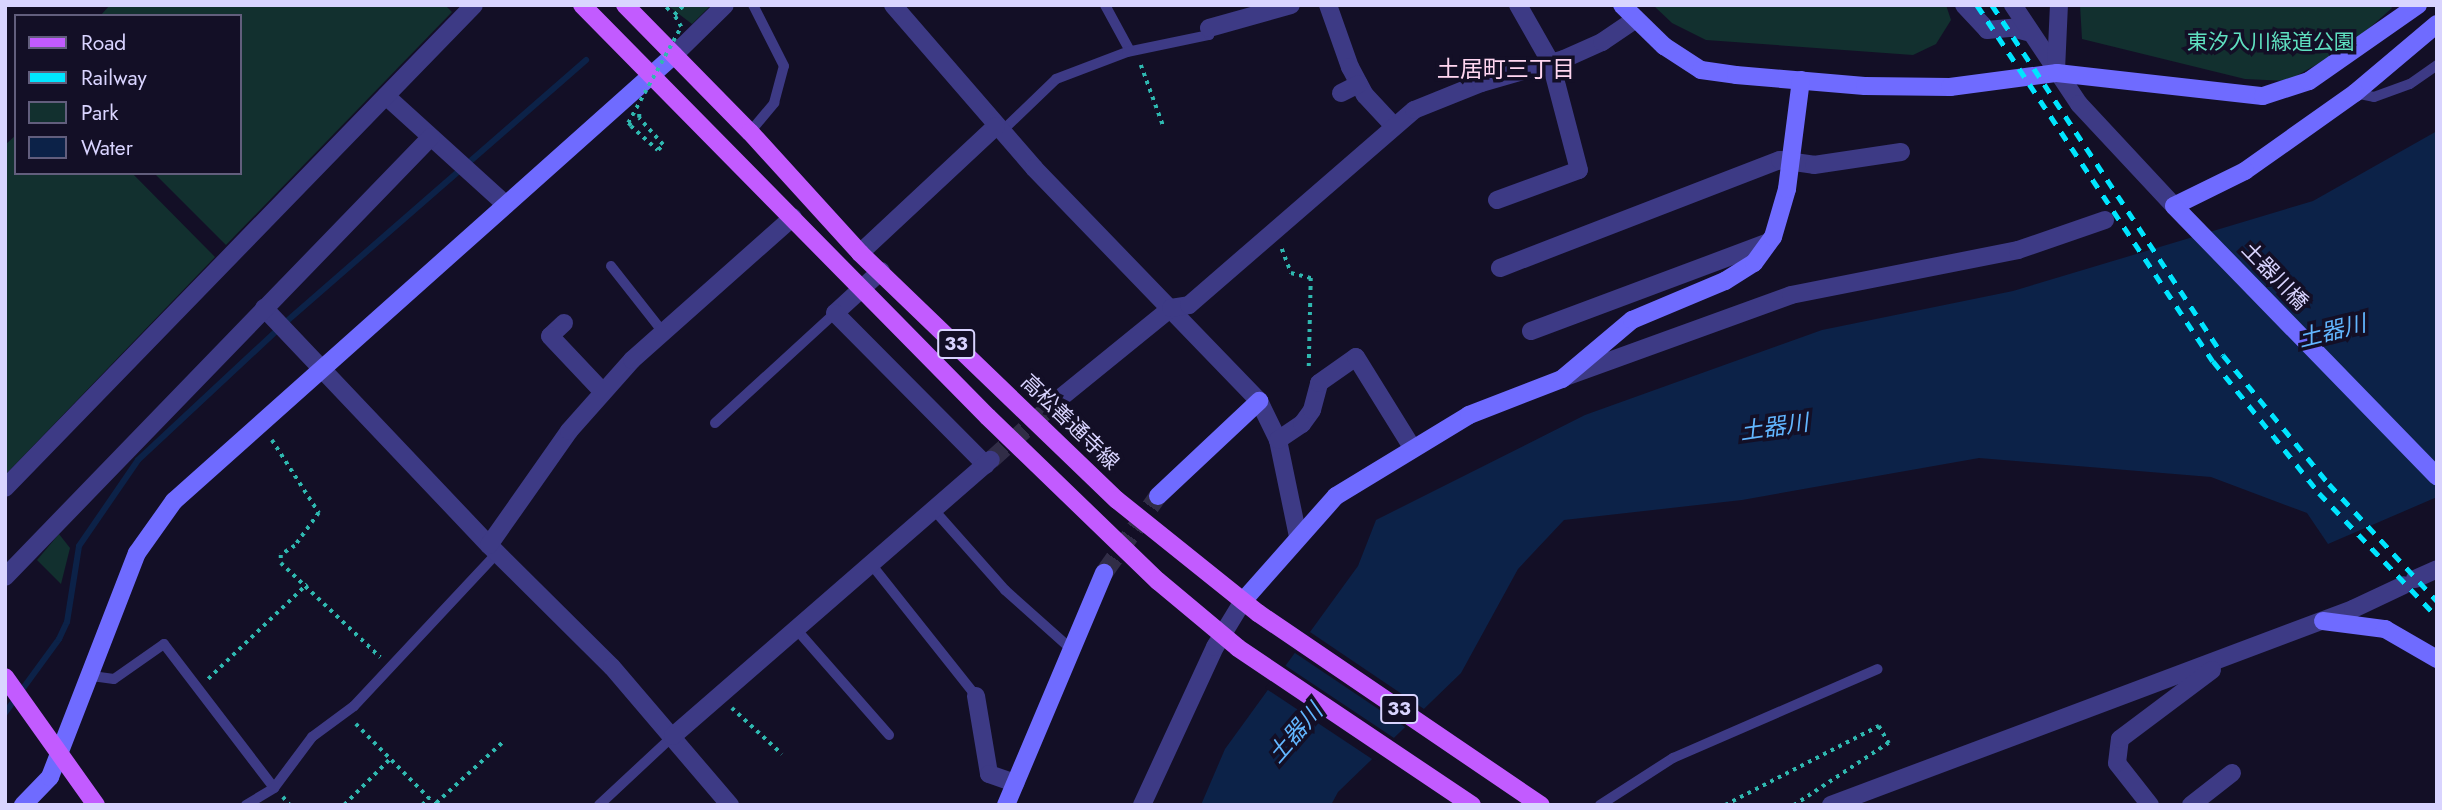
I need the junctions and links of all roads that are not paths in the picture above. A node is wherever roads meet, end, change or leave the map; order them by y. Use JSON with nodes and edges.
{"nodes":[{"id":1,"x":582,"y":5,"type":"edge"},
{"id":2,"x":625,"y":5,"type":"edge"},
{"id":3,"x":725,"y":5,"type":"edge"},
{"id":4,"x":753,"y":5,"type":"edge"},
{"id":5,"x":893,"y":5,"type":"edge"},
{"id":6,"x":1105,"y":5,"type":"edge"},
{"id":7,"x":1221,"y":5,"type":"edge"},
{"id":8,"x":1291,"y":5,"type":"edge"},
{"id":9,"x":1328,"y":5,"type":"edge"},
{"id":10,"x":1518,"y":5,"type":"edge"},
{"id":11,"x":1622,"y":5,"type":"edge"},
{"id":12,"x":1964,"y":5,"type":"edge"},
{"id":13,"x":2059,"y":5,"type":"edge"},
{"id":14,"x":2412,"y":7,"type":"edge"},
{"id":15,"x":466,"y":8,"type":"edge"},
{"id":16,"x":2015,"y":16,"type":"edge"},
{"id":17,"x":1636,"y":19,"type":"junction"},
{"id":18,"x":1227,"y":23,"type":"junction"},
{"id":19,"x":2437,"y":24,"type":"edge"},
{"id":20,"x":1209,"y":28,"type":"joint"},
{"id":21,"x":1133,"y":50,"type":"junction"},
{"id":22,"x":674,"y":55,"type":"junction"},
{"id":23,"x":1551,"y":63,"type":"junction"},
{"id":24,"x":2437,"y":65,"type":"edge"},
{"id":25,"x":2057,"y":74,"type":"junction"},
{"id":26,"x":652,"y":75,"type":"junction"},
{"id":27,"x":1801,"y":80,"type":"junction"},
{"id":28,"x":1359,"y":84,"type":"junction"},
{"id":29,"x":1341,"y":93,"type":"dead end"},
{"id":30,"x":2355,"y":93,"type":"junction"},
{"id":31,"x":386,"y":96,"type":"junction"},
{"id":32,"x":1392,"y":124,"type":"junction"},
{"id":33,"x":999,"y":129,"type":"junction"},
{"id":34,"x":750,"y":132,"type":"junction"},
{"id":35,"x":431,"y":137,"type":"junction"},
{"id":36,"x":1901,"y":152,"type":"dead end"},
{"id":37,"x":1790,"y":161,"type":"junction"},
{"id":38,"x":1497,"y":200,"type":"dead end"},
{"id":39,"x":506,"y":205,"type":"junction"},
{"id":40,"x":2174,"y":206,"type":"junction"},
{"id":41,"x":793,"y":217,"type":"junction"},
{"id":42,"x":2105,"y":220,"type":"dead end"},
{"id":43,"x":1769,"y":242,"type":"junction"},
{"id":44,"x":859,"y":253,"type":"junction"},
{"id":45,"x":611,"y":266,"type":"dead end"},
{"id":46,"x":1500,"y":268,"type":"dead end"},
{"id":47,"x":881,"y":271,"type":"junction"},
{"id":48,"x":860,"y":290,"type":"junction"},
{"id":49,"x":264,"y":308,"type":"junction"},
{"id":50,"x":1171,"y":308,"type":"junction"},
{"id":51,"x":835,"y":313,"type":"junction"},
{"id":52,"x":564,"y":323,"type":"dead end"},
{"id":53,"x":663,"y":331,"type":"junction"},
{"id":54,"x":1531,"y":331,"type":"dead end"},
{"id":55,"x":319,"y":368,"type":"junction"},
{"id":56,"x":1562,"y":379,"type":"junction"},
{"id":57,"x":603,"y":392,"type":"junction"},
{"id":58,"x":1059,"y":399,"type":"tunnel mouth"},
{"id":59,"x":1259,"y":401,"type":"junction"},
{"id":60,"x":715,"y":423,"type":"dead end"},
{"id":61,"x":1279,"y":440,"type":"junction"},
{"id":62,"x":1413,"y":449,"type":"junction"},
{"id":63,"x":2437,"y":476,"type":"edge"},
{"id":64,"x":5,"y":488,"type":"edge"},
{"id":65,"x":1158,"y":496,"type":"tunnel mouth"},
{"id":66,"x":934,"y":510,"type":"junction"},
{"id":67,"x":1298,"y":537,"type":"junction"},
{"id":68,"x":493,"y":549,"type":"junction"},
{"id":69,"x":871,"y":564,"type":"junction"},
{"id":70,"x":2437,"y":569,"type":"edge"},
{"id":71,"x":1104,"y":573,"type":"tunnel mouth"},
{"id":72,"x":5,"y":577,"type":"edge"},
{"id":73,"x":1243,"y":601,"type":"junction"},
{"id":74,"x":2323,"y":621,"type":"junction"},
{"id":75,"x":796,"y":629,"type":"junction"},
{"id":76,"x":1222,"y":635,"type":"junction"},
{"id":77,"x":1070,"y":649,"type":"junction"},
{"id":78,"x":2231,"y":655,"type":"junction"},
{"id":79,"x":2437,"y":659,"type":"edge"},
{"id":80,"x":1878,"y":669,"type":"dead end"},
{"id":81,"x":92,"y":676,"type":"junction"},
{"id":82,"x":8,"y":680,"type":"edge"},
{"id":83,"x":976,"y":696,"type":"joint"},
{"id":84,"x":889,"y":735,"type":"dead end"},
{"id":85,"x":673,"y":736,"type":"junction"},
{"id":86,"x":60,"y":753,"type":"junction"},
{"id":87,"x":2232,"y":772,"type":"dead end"},
{"id":88,"x":1015,"y":783,"type":"junction"},
{"id":89,"x":274,"y":788,"type":"junction"},
{"id":90,"x":23,"y":805,"type":"edge"},
{"id":91,"x":96,"y":805,"type":"edge"},
{"id":92,"x":246,"y":805,"type":"edge"},
{"id":93,"x":599,"y":805,"type":"edge"},
{"id":94,"x":730,"y":805,"type":"edge"},
{"id":95,"x":1006,"y":805,"type":"edge"},
{"id":96,"x":1142,"y":805,"type":"edge"},
{"id":97,"x":1472,"y":805,"type":"edge"},
{"id":98,"x":1541,"y":805,"type":"edge"},
{"id":99,"x":1600,"y":805,"type":"edge"},
{"id":100,"x":1831,"y":805,"type":"edge"},
{"id":101,"x":2150,"y":805,"type":"edge"},
{"id":102,"x":2191,"y":805,"type":"edge"}],
"edges":[{"from":1,"to":26,"type":"main road","number":"33"},
{"from":2,"to":22,"type":"main road","name":"高松善通寺線","number":"33"},
{"from":3,"to":22,"type":"street"},
{"from":4,"to":34,"type":"lane"},
{"from":5,"to":33,"type":"street"},
{"from":6,"to":21,"type":"lane"},
{"from":7,"to":18,"type":"street"},
{"from":8,"to":18,"type":"street"},
{"from":9,"to":28,"type":"street"},
{"from":10,"to":23,"type":"street"},
{"from":11,"to":17,"type":"street"},
{"from":12,"to":16,"type":"street"},
{"from":13,"to":25,"type":"street"},
{"from":14,"to":25,"type":"street"},
{"from":15,"to":31,"type":"street"},
{"from":16,"to":25,"type":"street"},
{"from":17,"to":23,"type":"street"},
{"from":17,"to":27,"type":"street"},
{"from":18,"to":20,"type":"street"},
{"from":19,"to":30,"type":"street"},
{"from":20,"to":21,"type":"lane"},
{"from":21,"to":33,"type":"lane"},
{"from":22,"to":26,"type":"street"},
{"from":22,"to":34,"type":"main road","name":"高松善通寺線","number":"33"},
{"from":23,"to":32,"type":"street"},
{"from":23,"to":38,"type":"street"},
{"from":24,"to":30,"type":"lane"},
{"from":25,"to":27,"type":"street"},
{"from":25,"to":40,"type":"street"},
{"from":26,"to":39,"type":"street"},
{"from":26,"to":41,"type":"main road","number":"33"},
{"from":27,"to":37,"type":"street"},
{"from":28,"to":29,"type":"street"},
{"from":28,"to":32,"type":"street"},
{"from":30,"to":40,"type":"street"},
{"from":31,"to":35,"type":"street"},
{"from":31,"to":64,"type":"street"},
{"from":32,"to":50,"type":"street"},
{"from":33,"to":44,"type":"street"},
{"from":33,"to":50,"type":"street"},
{"from":34,"to":44,"type":"main road","name":"高松善通寺線","number":"33"},
{"from":35,"to":39,"type":"street"},
{"from":35,"to":49,"type":"street"},
{"from":36,"to":37,"type":"street"},
{"from":37,"to":43,"type":"street"},
{"from":37,"to":46,"type":"street"},
{"from":39,"to":55,"type":"street"},
{"from":40,"to":63,"type":"street","name":"土器川橋"},
{"from":41,"to":48,"type":"main road","number":"33"},
{"from":41,"to":53,"type":"street"},
{"from":42,"to":56,"type":"street"},
{"from":43,"to":54,"type":"street"},
{"from":43,"to":56,"type":"street"},
{"from":44,"to":47,"type":"main road","name":"高松善通寺線","number":"33"},
{"from":45,"to":53,"type":"lane"},
{"from":47,"to":48,"type":"street"},
{"from":47,"to":73,"type":"main road","name":"高松善通寺線","number":"33"},
{"from":48,"to":51,"type":"street"},
{"from":48,"to":76,"type":"main road","number":"33"},
{"from":49,"to":55,"type":"street"},
{"from":49,"to":72,"type":"street"},
{"from":50,"to":58,"type":"street"},
{"from":50,"to":59,"type":"street"},
{"from":51,"to":60,"type":"lane"},
{"from":51,"to":66,"type":"street"},
{"from":52,"to":57,"type":"street"},
{"from":53,"to":57,"type":"street"},
{"from":55,"to":68,"type":"street"},
{"from":55,"to":81,"type":"street"},
{"from":56,"to":62,"type":"street"},
{"from":57,"to":68,"type":"street"},
{"from":59,"to":61,"type":"street"},
{"from":59,"to":65,"type":"street"},
{"from":61,"to":62,"type":"street"},
{"from":61,"to":67,"type":"street"},
{"from":62,"to":67,"type":"street"},
{"from":66,"to":69,"type":"street"},
{"from":66,"to":77,"type":"lane"},
{"from":67,"to":73,"type":"street"},
{"from":68,"to":85,"type":"street"},
{"from":68,"to":89,"type":"lane"},
{"from":69,"to":75,"type":"street"},
{"from":69,"to":83,"type":"lane"},
{"from":70,"to":74,"type":"street"},
{"from":71,"to":77,"type":"street"},
{"from":73,"to":76,"type":"street"},
{"from":73,"to":98,"type":"main road","name":"高松善通寺線","number":"33"},
{"from":74,"to":78,"type":"street"},
{"from":74,"to":79,"type":"street"},
{"from":75,"to":84,"type":"lane"},
{"from":75,"to":85,"type":"street"},
{"from":76,"to":96,"type":"street"},
{"from":76,"to":97,"type":"main road","number":"33"},
{"from":77,"to":88,"type":"street"},
{"from":78,"to":100,"type":"street"},
{"from":78,"to":101,"type":"street"},
{"from":80,"to":99,"type":"lane"},
{"from":81,"to":86,"type":"street"},
{"from":81,"to":89,"type":"lane"},
{"from":82,"to":86,"type":"main road"},
{"from":83,"to":88,"type":"street"},
{"from":85,"to":93,"type":"lane"},
{"from":85,"to":94,"type":"street"},
{"from":86,"to":90,"type":"street"},
{"from":86,"to":91,"type":"main road"},
{"from":87,"to":102,"type":"street"},
{"from":88,"to":95,"type":"street"},
{"from":89,"to":92,"type":"lane"}]}
